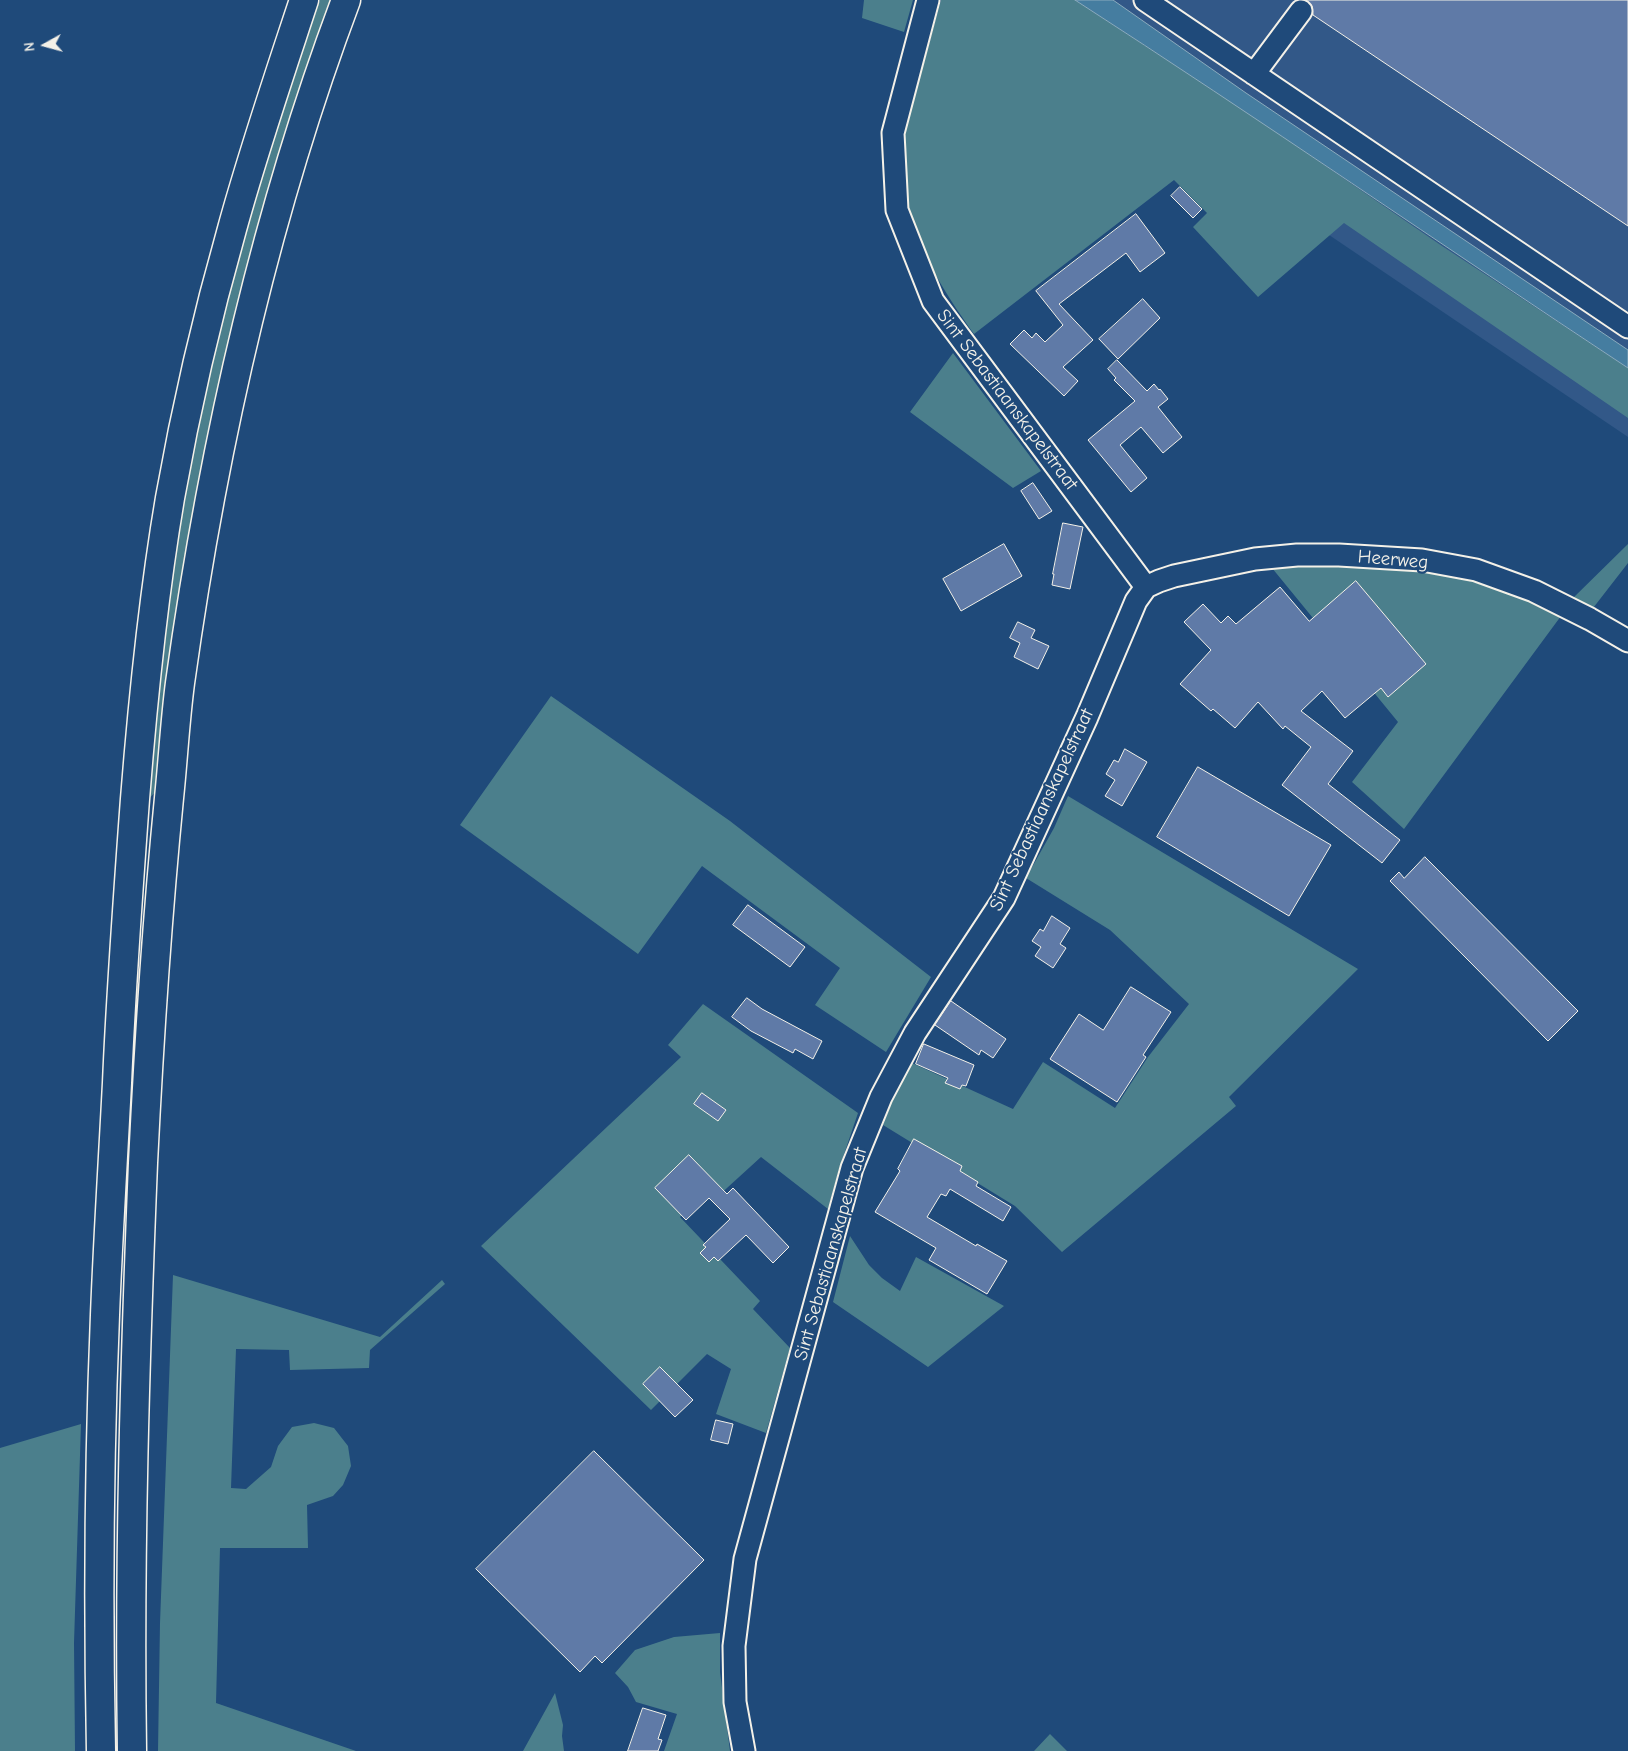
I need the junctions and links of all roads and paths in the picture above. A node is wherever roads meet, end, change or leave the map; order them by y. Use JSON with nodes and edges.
{"nodes":[{"id":1,"x":304,"y":0,"type":"edge"},
{"id":2,"x":346,"y":0,"type":"edge"},
{"id":3,"x":928,"y":0,"type":"edge"},
{"id":4,"x":1145,"y":0,"type":"edge"},
{"id":5,"x":1162,"y":6,"type":"edge"},
{"id":6,"x":1300,"y":11,"type":"dead end"},
{"id":7,"x":1254,"y":74,"type":"junction"},
{"id":8,"x":1628,"y":327,"type":"edge"},
{"id":9,"x":1146,"y":587,"type":"junction"},
{"id":10,"x":1628,"y":641,"type":"edge"},
{"id":11,"x":101,"y":1751,"type":"edge"},
{"id":12,"x":132,"y":1751,"type":"edge"},
{"id":13,"x":744,"y":1751,"type":"edge"}],
"edges":[{"from":1,"to":11,"type":"highway"},
{"from":2,"to":12,"type":"highway"},
{"from":3,"to":9,"type":"street","name":"Sint Sebastiaanskapelstraat"},
{"from":4,"to":5,"type":"street"},
{"from":5,"to":7,"type":"street"},
{"from":6,"to":7,"type":"street"},
{"from":7,"to":8,"type":"street"},
{"from":9,"to":10,"type":"street","name":"Heerweg"},
{"from":9,"to":13,"type":"street","name":"Sint Sebastiaanskapelstraat"}]}
